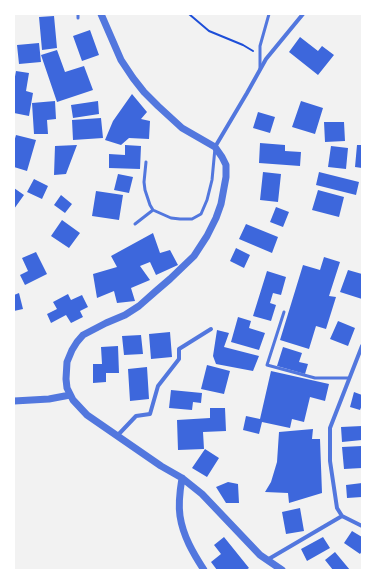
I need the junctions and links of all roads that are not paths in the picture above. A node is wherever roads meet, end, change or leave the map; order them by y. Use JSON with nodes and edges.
{"nodes":[{"id":1,"x":100,"y":14,"type":"edge"},
{"id":2,"x":269,"y":14,"type":"edge"},
{"id":3,"x":302,"y":14,"type":"edge"},
{"id":4,"x":260,"y":69,"type":"junction"},
{"id":5,"x":215,"y":147,"type":"junction"},
{"id":6,"x":146,"y":162,"type":"dead end"},
{"id":7,"x":153,"y":210,"type":"junction"},
{"id":8,"x":135,"y":224,"type":"dead end"},
{"id":9,"x":284,"y":312,"type":"dead end"},
{"id":10,"x":211,"y":329,"type":"dead end"},
{"id":11,"x":362,"y":346,"type":"edge"},
{"id":12,"x":349,"y":378,"type":"junction"},
{"id":13,"x":70,"y":395,"type":"junction"},
{"id":14,"x":14,"y":401,"type":"edge"},
{"id":15,"x":116,"y":436,"type":"junction"},
{"id":16,"x":182,"y":478,"type":"junction"},
{"id":17,"x":342,"y":516,"type":"junction"},
{"id":18,"x":362,"y":526,"type":"edge"},
{"id":19,"x":267,"y":560,"type":"junction"},
{"id":20,"x":204,"y":570,"type":"edge"},
{"id":21,"x":282,"y":570,"type":"edge"}],
"edges":[{"from":1,"to":5,"type":"street"},
{"from":2,"to":4,"type":"lane"},
{"from":3,"to":4,"type":"street"},
{"from":4,"to":5,"type":"street"},
{"from":5,"to":7,"type":"lane"},
{"from":5,"to":13,"type":"street"},
{"from":6,"to":7,"type":"lane"},
{"from":7,"to":8,"type":"lane"},
{"from":9,"to":12,"type":"lane"},
{"from":10,"to":15,"type":"street"},
{"from":11,"to":12,"type":"street"},
{"from":12,"to":17,"type":"street"},
{"from":13,"to":14,"type":"street"},
{"from":13,"to":15,"type":"street"},
{"from":15,"to":16,"type":"street"},
{"from":16,"to":19,"type":"street"},
{"from":16,"to":20,"type":"street"},
{"from":17,"to":18,"type":"street"},
{"from":17,"to":19,"type":"street"},
{"from":19,"to":21,"type":"street"}]}
